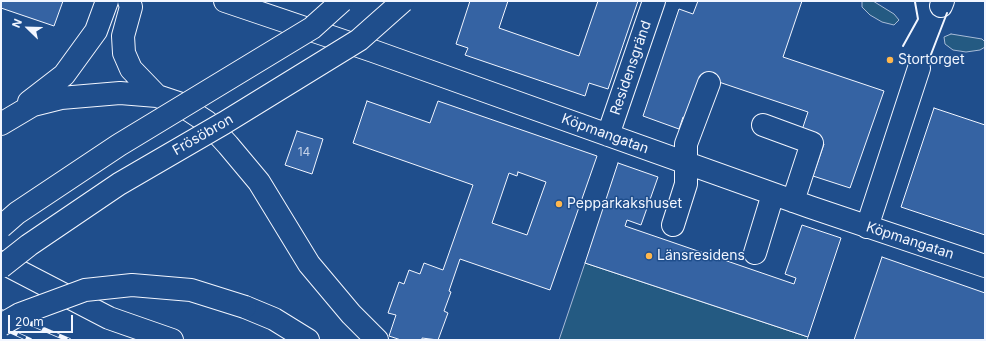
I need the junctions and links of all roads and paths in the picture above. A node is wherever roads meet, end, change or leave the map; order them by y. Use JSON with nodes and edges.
{"nodes":[{"id":1,"x":107,"y":1,"type":"edge"},
{"id":2,"x":129,"y":1,"type":"edge"},
{"id":3,"x":224,"y":1,"type":"edge"},
{"id":4,"x":342,"y":1,"type":"edge"},
{"id":5,"x":403,"y":1,"type":"edge"},
{"id":6,"x":654,"y":1,"type":"edge"},
{"id":7,"x":920,"y":68,"type":"dead end"},
{"id":8,"x":709,"y":83,"type":"dead end"},
{"id":9,"x":157,"y":96,"type":"junction"},
{"id":10,"x":1,"y":124,"type":"edge"},
{"id":11,"x":763,"y":125,"type":"dead end"},
{"id":12,"x":608,"y":135,"type":"junction"},
{"id":13,"x":687,"y":163,"type":"junction"},
{"id":14,"x":783,"y":198,"type":"junction"},
{"id":15,"x":673,"y":225,"type":"dead end"},
{"id":16,"x":867,"y":226,"type":"junction"},
{"id":17,"x":1,"y":227,"type":"edge"},
{"id":18,"x":755,"y":253,"type":"dead end"},
{"id":19,"x":1,"y":262,"type":"edge"},
{"id":20,"x":1,"y":266,"type":"edge"},
{"id":21,"x":985,"y":266,"type":"edge"},
{"id":22,"x":1,"y":325,"type":"edge"},
{"id":23,"x":172,"y":340,"type":"edge"},
{"id":24,"x":308,"y":340,"type":"edge"},
{"id":25,"x":377,"y":340,"type":"edge"}],
"edges":[{"from":1,"to":10,"type":"main road"},
{"from":2,"to":9,"type":"main road"},
{"from":3,"to":12,"type":"main road","name":"Köpmangatan"},
{"from":4,"to":17,"type":"main road","bridge":true},
{"from":5,"to":20,"type":"main road","name":"Frösöbron","bridge":true},
{"from":6,"to":12,"type":"main road","name":"Residensgränd"},
{"from":7,"to":16,"type":"main road"},
{"from":8,"to":13,"type":"main road"},
{"from":9,"to":10,"type":"main road"},
{"from":9,"to":25,"type":"main road"},
{"from":11,"to":14,"type":"main road"},
{"from":12,"to":13,"type":"main road","name":"Köpmangatan"},
{"from":13,"to":14,"type":"main road","name":"Köpmangatan"},
{"from":13,"to":15,"type":"main road"},
{"from":14,"to":16,"type":"main road","name":"Köpmangatan"},
{"from":14,"to":18,"type":"main road"},
{"from":16,"to":21,"type":"main road","name":"Köpmangatan"},
{"from":19,"to":23,"type":"main road"},
{"from":22,"to":24,"type":"main road","bridge":true}]}
